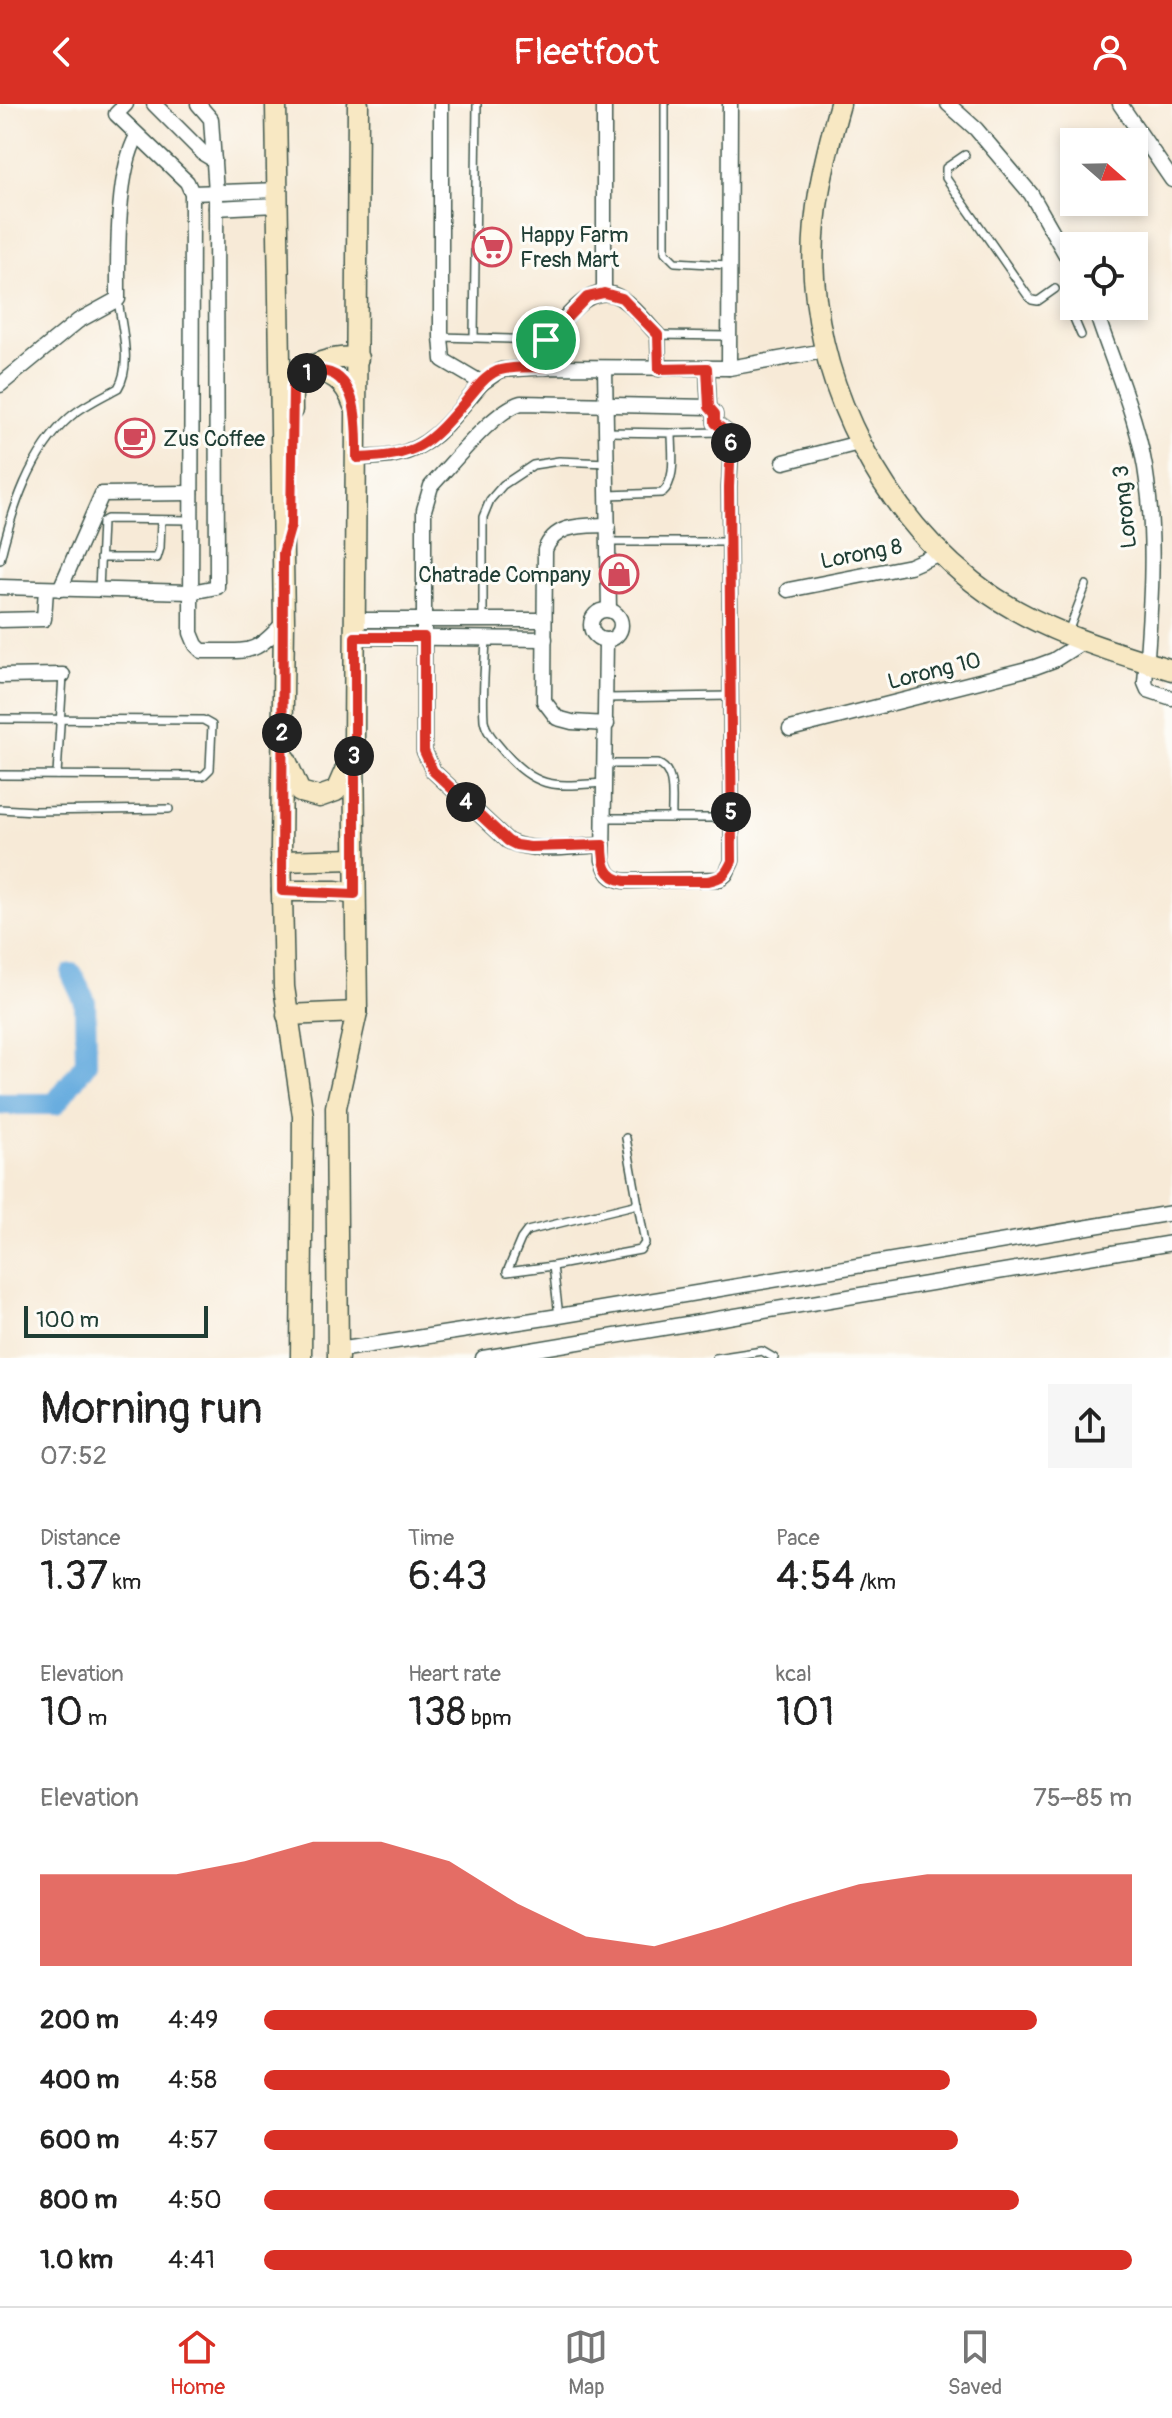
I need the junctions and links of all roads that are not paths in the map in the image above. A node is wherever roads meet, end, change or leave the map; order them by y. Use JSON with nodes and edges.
{"nodes":[{"id":1,"x":154,"y":104,"type":"edge"},
{"id":2,"x":198,"y":104,"type":"edge"},
{"id":3,"x":276,"y":104,"type":"edge"},
{"id":4,"x":358,"y":104,"type":"edge"},
{"id":5,"x":441,"y":104,"type":"edge"},
{"id":6,"x":477,"y":104,"type":"edge"},
{"id":7,"x":604,"y":104,"type":"edge"},
{"id":8,"x":665,"y":104,"type":"edge"},
{"id":9,"x":730,"y":104,"type":"edge"},
{"id":10,"x":840,"y":104,"type":"edge"},
{"id":11,"x":948,"y":104,"type":"edge"},
{"id":12,"x":1120,"y":104,"type":"edge"},
{"id":13,"x":116,"y":107,"type":"edge"},
{"id":14,"x":137,"y":136,"type":"junction"},
{"id":15,"x":965,"y":155,"type":"dead end"},
{"id":16,"x":214,"y":160,"type":"junction"},
{"id":17,"x":1172,"y":180,"type":"edge"},
{"id":18,"x":216,"y":192,"type":"junction"},
{"id":19,"x":192,"y":193,"type":"junction"},
{"id":20,"x":278,"y":198,"type":"junction"},
{"id":21,"x":216,"y":208,"type":"junction"},
{"id":22,"x":1060,"y":245,"type":"edge"},
{"id":23,"x":728,"y":265,"type":"junction"},
{"id":24,"x":1055,"y":289,"type":"dead end"},
{"id":25,"x":604,"y":293,"type":"junction"},
{"id":26,"x":118,"y":299,"type":"junction"},
{"id":27,"x":1075,"y":320,"type":"edge"},
{"id":28,"x":1099,"y":320,"type":"edge"},
{"id":29,"x":658,"y":335,"type":"junction"},
{"id":30,"x":1081,"y":335,"type":"dead end"},
{"id":31,"x":728,"y":336,"type":"junction"},
{"id":32,"x":441,"y":337,"type":"junction"},
{"id":33,"x":474,"y":338,"type":"junction"},
{"id":34,"x":191,"y":340,"type":"junction"},
{"id":35,"x":546,"y":340,"type":"junction"},
{"id":36,"x":216,"y":341,"type":"junction"},
{"id":37,"x":824,"y":351,"type":"junction"},
{"id":38,"x":358,"y":358,"type":"junction"},
{"id":39,"x":547,"y":367,"type":"junction"},
{"id":40,"x":605,"y":368,"type":"junction"},
{"id":41,"x":707,"y":368,"type":"junction"},
{"id":42,"x":729,"y":368,"type":"junction"},
{"id":43,"x":659,"y":369,"type":"junction"},
{"id":44,"x":304,"y":373,"type":"junction"},
{"id":45,"x":482,"y":383,"type":"junction"},
{"id":46,"x":0,"y":385,"type":"edge"},
{"id":47,"x":607,"y":406,"type":"junction"},
{"id":48,"x":709,"y":407,"type":"junction"},
{"id":49,"x":357,"y":415,"type":"junction"},
{"id":50,"x":607,"y":432,"type":"junction"},
{"id":51,"x":727,"y":432,"type":"junction"},
{"id":52,"x":672,"y":433,"type":"junction"},
{"id":53,"x":859,"y":443,"type":"junction"},
{"id":54,"x":357,"y":458,"type":"junction"},
{"id":55,"x":784,"y":462,"type":"dead end"},
{"id":56,"x":608,"y":463,"type":"junction"},
{"id":57,"x":191,"y":493,"type":"junction"},
{"id":58,"x":608,"y":495,"type":"junction"},
{"id":59,"x":161,"y":520,"type":"junction"},
{"id":60,"x":191,"y":520,"type":"junction"},
{"id":61,"x":608,"y":525,"type":"junction"},
{"id":62,"x":608,"y":542,"type":"junction"},
{"id":63,"x":729,"y":542,"type":"junction"},
{"id":64,"x":283,"y":553,"type":"junction"},
{"id":65,"x":940,"y":553,"type":"junction"},
{"id":66,"x":100,"y":558,"type":"junction"},
{"id":67,"x":0,"y":560,"type":"edge"},
{"id":68,"x":1086,"y":585,"type":"dead end"},
{"id":69,"x":0,"y":587,"type":"edge"},
{"id":70,"x":53,"y":589,"type":"junction"},
{"id":71,"x":99,"y":590,"type":"junction"},
{"id":72,"x":788,"y":590,"type":"dead end"},
{"id":73,"x":191,"y":592,"type":"junction"},
{"id":74,"x":609,"y":610,"type":"junction"},
{"id":75,"x":0,"y":620,"type":"edge"},
{"id":76,"x":544,"y":620,"type":"junction"},
{"id":77,"x":423,"y":621,"type":"junction"},
{"id":78,"x":483,"y":621,"type":"junction"},
{"id":79,"x":284,"y":622,"type":"junction"},
{"id":80,"x":355,"y":629,"type":"junction"},
{"id":81,"x":424,"y":637,"type":"junction"},
{"id":82,"x":486,"y":638,"type":"junction"},
{"id":83,"x":1076,"y":638,"type":"junction"},
{"id":84,"x":545,"y":639,"type":"junction"},
{"id":85,"x":606,"y":640,"type":"junction"},
{"id":86,"x":1147,"y":663,"type":"junction"},
{"id":87,"x":1172,"y":670,"type":"edge"},
{"id":88,"x":63,"y":675,"type":"joint"},
{"id":89,"x":0,"y":676,"type":"edge"},
{"id":90,"x":730,"y":696,"type":"junction"},
{"id":91,"x":606,"y":698,"type":"junction"},
{"id":92,"x":1172,"y":698,"type":"edge"},
{"id":93,"x":0,"y":719,"type":"edge"},
{"id":94,"x":59,"y":719,"type":"junction"},
{"id":95,"x":607,"y":724,"type":"junction"},
{"id":96,"x":790,"y":729,"type":"dead end"},
{"id":97,"x":354,"y":743,"type":"junction"},
{"id":98,"x":282,"y":745,"type":"junction"},
{"id":99,"x":605,"y":764,"type":"junction"},
{"id":100,"x":0,"y":775,"type":"edge"},
{"id":101,"x":57,"y":775,"type":"junction"},
{"id":102,"x":605,"y":783,"type":"junction"},
{"id":103,"x":0,"y":809,"type":"edge"},
{"id":104,"x":169,"y":809,"type":"dead end"},
{"id":105,"x":604,"y":818,"type":"junction"},
{"id":106,"x":672,"y":818,"type":"junction"},
{"id":107,"x":731,"y":818,"type":"junction"},
{"id":108,"x":603,"y":845,"type":"junction"},
{"id":109,"x":355,"y":859,"type":"junction"},
{"id":110,"x":281,"y":861,"type":"junction"},
{"id":111,"x":282,"y":891,"type":"junction"},
{"id":112,"x":355,"y":894,"type":"junction"},
{"id":113,"x":357,"y":1012,"type":"junction"},
{"id":114,"x":287,"y":1015,"type":"junction"},
{"id":115,"x":626,"y":1138,"type":"dead end"},
{"id":116,"x":638,"y":1204,"type":"junction"},
{"id":117,"x":1172,"y":1213,"type":"edge"},
{"id":118,"x":1172,"y":1243,"type":"edge"},
{"id":119,"x":553,"y":1266,"type":"junction"},
{"id":120,"x":559,"y":1316,"type":"junction"},
{"id":121,"x":338,"y":1354,"type":"edge"},
{"id":122,"x":301,"y":1358,"type":"edge"},
{"id":123,"x":483,"y":1358,"type":"edge"},
{"id":124,"x":716,"y":1358,"type":"edge"},
{"id":125,"x":774,"y":1358,"type":"edge"}],
"edges":[{"from":1,"to":16,"type":"street"},
{"from":2,"to":16,"type":"street"},
{"from":3,"to":20,"type":"street"},
{"from":4,"to":38,"type":"street"},
{"from":5,"to":32,"type":"street"},
{"from":6,"to":33,"type":"lane"},
{"from":7,"to":25,"type":"street"},
{"from":8,"to":23,"type":"lane"},
{"from":9,"to":23,"type":"street"},
{"from":10,"to":37,"type":"street"},
{"from":11,"to":22,"type":"street"},
{"from":12,"to":17,"type":"street"},
{"from":13,"to":14,"type":"street"},
{"from":14,"to":19,"type":"street"},
{"from":14,"to":26,"type":"street"},
{"from":15,"to":24,"type":"lane"},
{"from":16,"to":18,"type":"street"},
{"from":18,"to":19,"type":"street"},
{"from":18,"to":20,"type":"street"},
{"from":18,"to":21,"type":"street"},
{"from":19,"to":34,"type":"street"},
{"from":20,"to":21,"type":"street"},
{"from":20,"to":64,"type":"street"},
{"from":21,"to":36,"type":"street"},
{"from":23,"to":31,"type":"street"},
{"from":25,"to":29,"type":"street"},
{"from":25,"to":35,"type":"street"},
{"from":26,"to":46,"type":"street"},
{"from":26,"to":67,"type":"lane"},
{"from":27,"to":30,"type":"lane"},
{"from":28,"to":86,"type":"street","name":"Lorong 3"},
{"from":29,"to":31,"type":"lane"},
{"from":29,"to":43,"type":"street"},
{"from":31,"to":42,"type":"street"},
{"from":32,"to":33,"type":"lane"},
{"from":32,"to":45,"type":"street"},
{"from":33,"to":35,"type":"lane"},
{"from":34,"to":36,"type":"street"},
{"from":34,"to":57,"type":"street"},
{"from":35,"to":39,"type":"street"},
{"from":36,"to":73,"type":"street"},
{"from":37,"to":42,"type":"street"},
{"from":37,"to":53,"type":"street"},
{"from":38,"to":44,"type":"street"},
{"from":38,"to":49,"type":"street"},
{"from":39,"to":40,"type":"street"},
{"from":39,"to":45,"type":"street"},
{"from":40,"to":43,"type":"street"},
{"from":40,"to":47,"type":"street"},
{"from":41,"to":42,"type":"street"},
{"from":41,"to":43,"type":"street"},
{"from":41,"to":48,"type":"street"},
{"from":44,"to":49,"type":"street"},
{"from":44,"to":64,"type":"street"},
{"from":45,"to":54,"type":"street"},
{"from":47,"to":48,"type":"street"},
{"from":47,"to":50,"type":"street"},
{"from":47,"to":77,"type":"street"},
{"from":48,"to":51,"type":"street"},
{"from":49,"to":54,"type":"street"},
{"from":50,"to":52,"type":"lane"},
{"from":50,"to":56,"type":"street"},
{"from":51,"to":52,"type":"lane"},
{"from":51,"to":63,"type":"street"},
{"from":52,"to":58,"type":"lane"},
{"from":53,"to":55,"type":"street"},
{"from":53,"to":65,"type":"street"},
{"from":54,"to":80,"type":"street"},
{"from":56,"to":58,"type":"street"},
{"from":56,"to":78,"type":"lane"},
{"from":57,"to":60,"type":"street"},
{"from":57,"to":70,"type":"street"},
{"from":58,"to":61,"type":"street"},
{"from":59,"to":60,"type":"lane"},
{"from":59,"to":66,"type":"lane"},
{"from":59,"to":66,"type":"lane"},
{"from":60,"to":73,"type":"street"},
{"from":61,"to":62,"type":"street"},
{"from":61,"to":76,"type":"street"},
{"from":62,"to":63,"type":"lane"},
{"from":62,"to":74,"type":"street"},
{"from":63,"to":90,"type":"street"},
{"from":64,"to":79,"type":"street"},
{"from":65,"to":72,"type":"street","name":"Lorong 8"},
{"from":65,"to":83,"type":"street"},
{"from":66,"to":71,"type":"lane"},
{"from":68,"to":83,"type":"lane"},
{"from":69,"to":70,"type":"street"},
{"from":70,"to":71,"type":"street"},
{"from":70,"to":75,"type":"street"},
{"from":71,"to":73,"type":"street"},
{"from":73,"to":79,"type":"street"},
{"from":74,"to":85,"type":"street"},
{"from":74,"to":85,"type":"street"},
{"from":76,"to":78,"type":"street"},
{"from":76,"to":84,"type":"street"},
{"from":77,"to":78,"type":"street"},
{"from":77,"to":80,"type":"street"},
{"from":77,"to":81,"type":"street"},
{"from":79,"to":98,"type":"street"},
{"from":80,"to":81,"type":"street"},
{"from":80,"to":97,"type":"street"},
{"from":81,"to":82,"type":"street"},
{"from":81,"to":108,"type":"street"},
{"from":82,"to":84,"type":"street"},
{"from":82,"to":102,"type":"lane"},
{"from":83,"to":86,"type":"street"},
{"from":83,"to":96,"type":"street","name":"Lorong 10"},
{"from":84,"to":95,"type":"street"},
{"from":85,"to":91,"type":"street"},
{"from":86,"to":87,"type":"street"},
{"from":86,"to":92,"type":"street"},
{"from":88,"to":89,"type":"street"},
{"from":88,"to":94,"type":"lane"},
{"from":90,"to":91,"type":"lane"},
{"from":90,"to":107,"type":"street"},
{"from":91,"to":95,"type":"street"},
{"from":93,"to":94,"type":"lane"},
{"from":94,"to":101,"type":"lane"},
{"from":94,"to":101,"type":"lane"},
{"from":95,"to":99,"type":"street"},
{"from":97,"to":98,"type":"street"},
{"from":97,"to":109,"type":"street"},
{"from":98,"to":110,"type":"street"},
{"from":99,"to":102,"type":"street"},
{"from":99,"to":106,"type":"lane"},
{"from":100,"to":101,"type":"lane"},
{"from":102,"to":105,"type":"street"},
{"from":103,"to":104,"type":"lane"},
{"from":105,"to":106,"type":"lane"},
{"from":105,"to":108,"type":"street"},
{"from":106,"to":107,"type":"lane"},
{"from":107,"to":108,"type":"street"},
{"from":109,"to":110,"type":"street"},
{"from":109,"to":112,"type":"street"},
{"from":110,"to":111,"type":"street"},
{"from":111,"to":112,"type":"street"},
{"from":111,"to":114,"type":"street"},
{"from":112,"to":113,"type":"street"},
{"from":113,"to":114,"type":"street"},
{"from":113,"to":121,"type":"street"},
{"from":114,"to":122,"type":"street"},
{"from":115,"to":116,"type":"lane"},
{"from":116,"to":119,"type":"lane"},
{"from":116,"to":119,"type":"lane"},
{"from":117,"to":120,"type":"street"},
{"from":118,"to":123,"type":"street"},
{"from":119,"to":120,"type":"lane"},
{"from":120,"to":121,"type":"street"},
{"from":124,"to":125,"type":"lane"}]}
